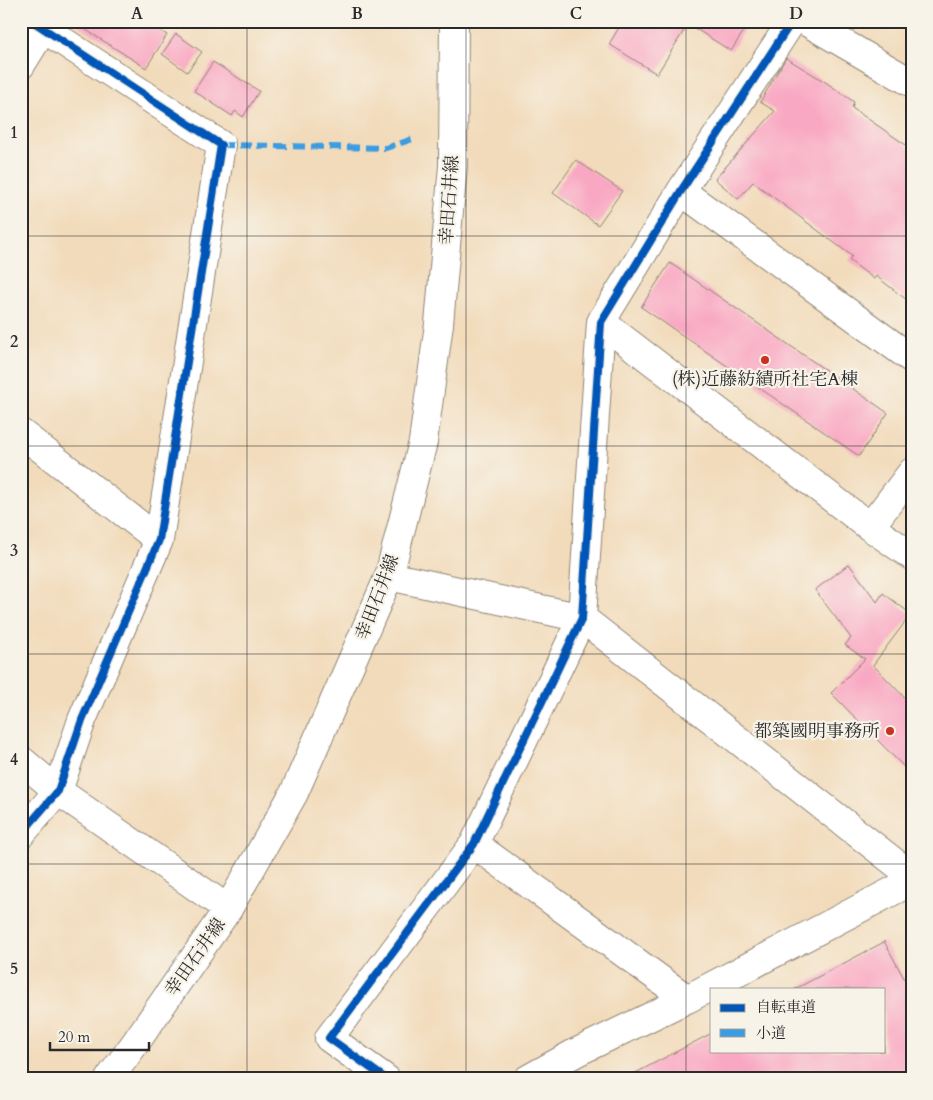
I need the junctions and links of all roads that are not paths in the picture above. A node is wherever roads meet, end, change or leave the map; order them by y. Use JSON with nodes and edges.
{"nodes":[{"id":1,"x":454,"y":21,"type":"edge"},
{"id":2,"x":792,"y":21,"type":"edge"},
{"id":3,"x":804,"y":21,"type":"edge"},
{"id":4,"x":41,"y":24,"type":"edge"},
{"id":5,"x":21,"y":64,"type":"edge"},
{"id":6,"x":912,"y":84,"type":"edge"},
{"id":7,"x":681,"y":191,"type":"junction"},
{"id":8,"x":601,"y":322,"type":"junction"},
{"id":9,"x":912,"y":359,"type":"edge"},
{"id":10,"x":21,"y":433,"type":"edge"},
{"id":11,"x":912,"y":472,"type":"edge"},
{"id":12,"x":870,"y":527,"type":"junction"},
{"id":13,"x":159,"y":540,"type":"junction"},
{"id":14,"x":912,"y":556,"type":"edge"},
{"id":15,"x":389,"y":576,"type":"junction"},
{"id":16,"x":582,"y":618,"type":"junction"},
{"id":17,"x":21,"y":760,"type":"edge"},
{"id":18,"x":58,"y":791,"type":"junction"},
{"id":19,"x":21,"y":834,"type":"edge"},
{"id":20,"x":474,"y":844,"type":"junction"},
{"id":21,"x":912,"y":876,"type":"edge"},
{"id":22,"x":912,"y":881,"type":"edge"},
{"id":23,"x":228,"y":909,"type":"junction"},
{"id":24,"x":687,"y":999,"type":"junction"},
{"id":25,"x":108,"y":1079,"type":"edge"},
{"id":26,"x":386,"y":1079,"type":"edge"},
{"id":27,"x":528,"y":1079,"type":"edge"}],
"edges":[{"from":1,"to":15,"type":"street","name":"幸田石井線"},
{"from":2,"to":7,"type":"street"},
{"from":3,"to":6,"type":"street"},
{"from":4,"to":5,"type":"street"},
{"from":4,"to":13,"type":"street"},
{"from":7,"to":8,"type":"street"},
{"from":7,"to":9,"type":"street"},
{"from":8,"to":12,"type":"street"},
{"from":8,"to":16,"type":"street"},
{"from":10,"to":13,"type":"street"},
{"from":11,"to":12,"type":"street"},
{"from":12,"to":14,"type":"street"},
{"from":13,"to":18,"type":"street"},
{"from":15,"to":16,"type":"street"},
{"from":15,"to":23,"type":"street","name":"幸田石井線"},
{"from":16,"to":20,"type":"street"},
{"from":16,"to":21,"type":"street"},
{"from":17,"to":18,"type":"street"},
{"from":18,"to":19,"type":"street"},
{"from":18,"to":23,"type":"street"},
{"from":20,"to":24,"type":"street"},
{"from":20,"to":26,"type":"street"},
{"from":22,"to":24,"type":"street"},
{"from":23,"to":25,"type":"street","name":"幸田石井線"},
{"from":24,"to":27,"type":"street"}]}
